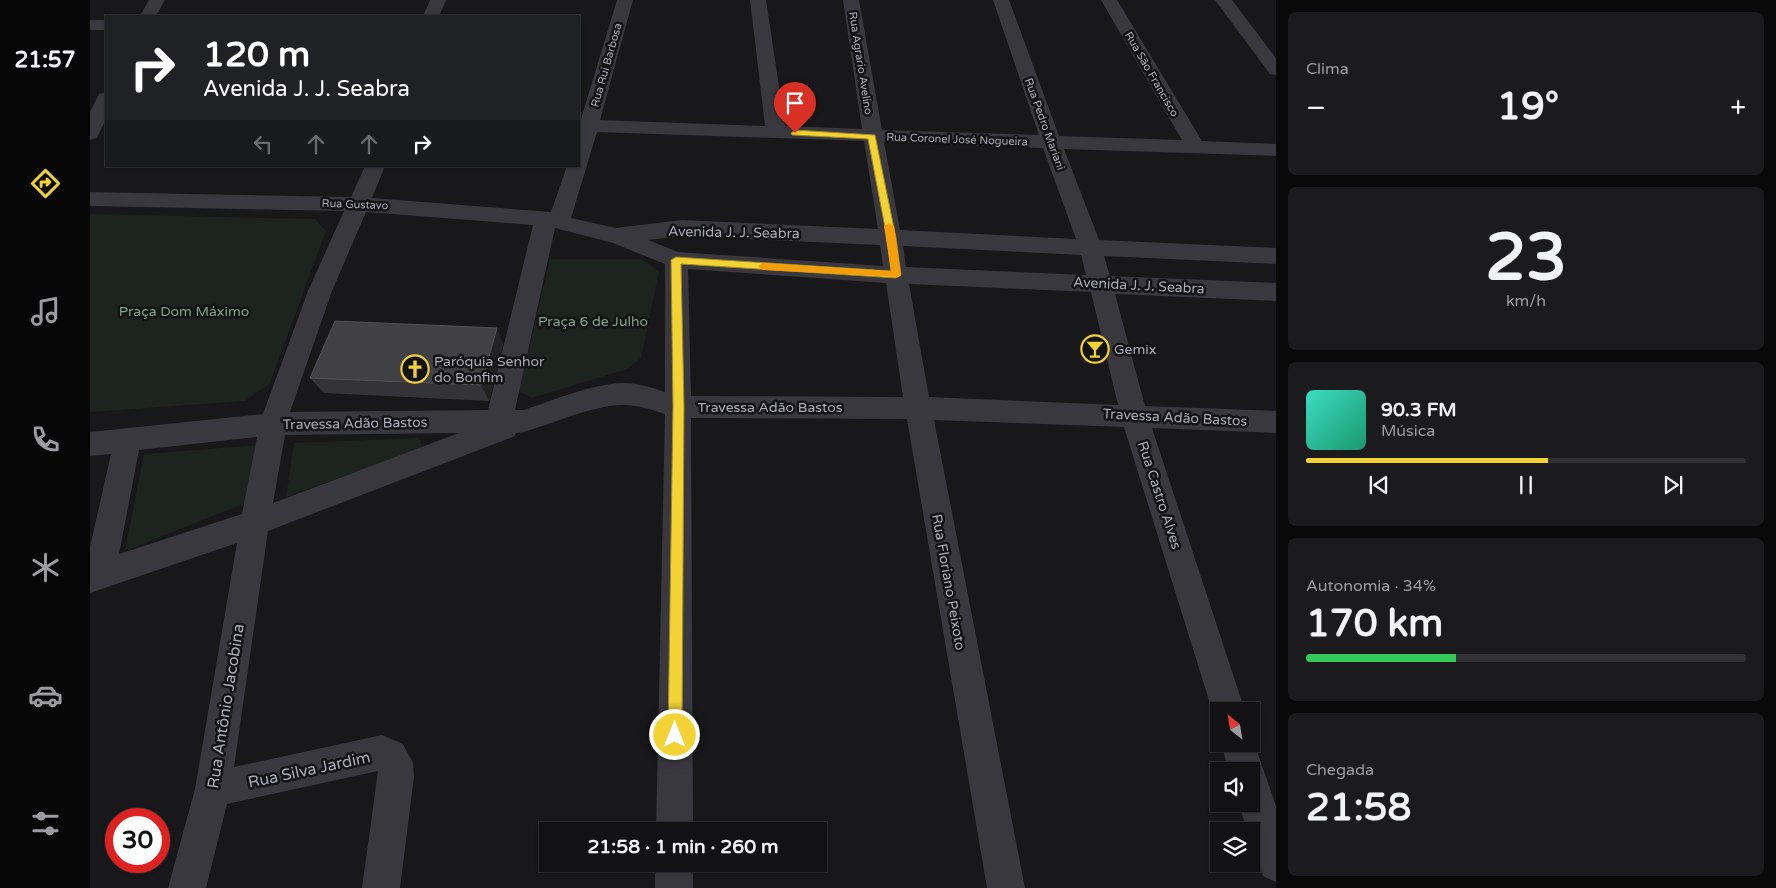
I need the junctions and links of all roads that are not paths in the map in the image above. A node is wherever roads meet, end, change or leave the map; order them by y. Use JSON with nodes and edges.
{"nodes":[{"id":1,"x":156,"y":0,"type":"edge"},
{"id":2,"x":438,"y":0,"type":"edge"},
{"id":3,"x":625,"y":0,"type":"edge"},
{"id":4,"x":758,"y":0,"type":"edge"},
{"id":5,"x":851,"y":0,"type":"edge"},
{"id":6,"x":1001,"y":0,"type":"edge"},
{"id":7,"x":1109,"y":0,"type":"edge"},
{"id":8,"x":1223,"y":0,"type":"edge"},
{"id":9,"x":148,"y":15,"type":"edge"},
{"id":10,"x":431,"y":15,"type":"edge"},
{"id":11,"x":90,"y":25,"type":"edge"},
{"id":12,"x":105,"y":25,"type":"edge"},
{"id":13,"x":1276,"y":70,"type":"edge"},
{"id":14,"x":102,"y":101,"type":"edge"},
{"id":15,"x":584,"y":126,"type":"edge"},
{"id":16,"x":776,"y":132,"type":"junction"},
{"id":17,"x":90,"y":134,"type":"edge"},
{"id":18,"x":872,"y":137,"type":"junction"},
{"id":19,"x":1051,"y":142,"type":"junction"},
{"id":20,"x":1196,"y":147,"type":"junction"},
{"id":21,"x":1276,"y":150,"type":"edge"},
{"id":22,"x":580,"y":152,"type":"edge"},
{"id":23,"x":375,"y":167,"type":"edge"},
{"id":24,"x":576,"y":167,"type":"edge"},
{"id":25,"x":90,"y":199,"type":"edge"},
{"id":26,"x":359,"y":204,"type":"junction"},
{"id":27,"x":553,"y":219,"type":"junction"},
{"id":28,"x":617,"y":236,"type":"junction"},
{"id":29,"x":891,"y":238,"type":"junction"},
{"id":30,"x":1091,"y":248,"type":"junction"},
{"id":31,"x":1276,"y":256,"type":"edge"},
{"id":32,"x":676,"y":260,"type":"junction"},
{"id":33,"x":896,"y":275,"type":"junction"},
{"id":34,"x":1099,"y":284,"type":"junction"},
{"id":35,"x":1276,"y":292,"type":"edge"},
{"id":36,"x":678,"y":406,"type":"junction"},
{"id":37,"x":918,"y":408,"type":"junction"},
{"id":38,"x":1134,"y":415,"type":"junction"},
{"id":39,"x":512,"y":421,"type":"junction"},
{"id":40,"x":1276,"y":422,"type":"edge"},
{"id":41,"x":273,"y":424,"type":"junction"},
{"id":42,"x":128,"y":440,"type":"junction"},
{"id":43,"x":90,"y":444,"type":"edge"},
{"id":44,"x":254,"y":523,"type":"junction"},
{"id":45,"x":94,"y":577,"type":"edge"},
{"id":46,"x":1225,"y":702,"type":"edge"},
{"id":47,"x":213,"y":789,"type":"junction"},
{"id":48,"x":1260,"y":812,"type":"edge"},
{"id":49,"x":674,"y":822,"type":"edge"},
{"id":50,"x":1276,"y":864,"type":"edge"},
{"id":51,"x":674,"y":872,"type":"edge"},
{"id":52,"x":187,"y":888,"type":"edge"},
{"id":53,"x":380,"y":888,"type":"edge"},
{"id":54,"x":674,"y":888,"type":"edge"},
{"id":55,"x":1006,"y":888,"type":"edge"}],
"edges":[{"from":1,"to":9,"type":"street"},
{"from":2,"to":10,"type":"street"},
{"from":3,"to":15,"type":"street","name":"Rua Rui Barbosa"},
{"from":4,"to":16,"type":"street"},
{"from":5,"to":18,"type":"street","name":"Rua Agrario Avelino"},
{"from":6,"to":19,"type":"street","name":"Rua Pedro Mariani"},
{"from":7,"to":20,"type":"street","name":"Rua São Francisco"},
{"from":8,"to":13,"type":"street"},
{"from":11,"to":12,"type":"street"},
{"from":14,"to":17,"type":"street"},
{"from":15,"to":16,"type":"street","name":"Rua Coronel José Nogueira"},
{"from":15,"to":22,"type":"street","name":"Rua Rui Barbosa"},
{"from":16,"to":18,"type":"street","name":"Rua Coronel José Nogueira"},
{"from":18,"to":19,"type":"street","name":"Rua Coronel José Nogueira"},
{"from":18,"to":29,"type":"street","name":"Rua Agrario Avelino"},
{"from":19,"to":20,"type":"street","name":"Rua Coronel José Nogueira"},
{"from":19,"to":30,"type":"street","name":"Rua Pedro Mariani"},
{"from":20,"to":21,"type":"street","name":"Rua Coronel José Nogueira"},
{"from":23,"to":26,"type":"street"},
{"from":24,"to":27,"type":"street"},
{"from":25,"to":26,"type":"street","name":"Rua Gustavo"},
{"from":26,"to":27,"type":"street","name":"Rua Gustavo"},
{"from":26,"to":41,"type":"street"},
{"from":27,"to":28,"type":"street","name":"Rua Gustavo"},
{"from":27,"to":39,"type":"street"},
{"from":28,"to":29,"type":"street","name":"Avenida J. J. Seabra"},
{"from":28,"to":32,"type":"street","name":"Avenida J. J. Seabra"},
{"from":29,"to":30,"type":"street","name":"Avenida J. J. Seabra"},
{"from":29,"to":33,"type":"street","name":"Rua Agrario Avelino"},
{"from":30,"to":31,"type":"street","name":"Avenida J. J. Seabra"},
{"from":30,"to":34,"type":"street","name":"Rua Castro Alves"},
{"from":32,"to":33,"type":"street","name":"Avenida J. J. Seabra"},
{"from":32,"to":36,"type":"street"},
{"from":33,"to":34,"type":"street","name":"Avenida J. J. Seabra"},
{"from":33,"to":37,"type":"street","name":"Rua Floriano Peixoto"},
{"from":34,"to":35,"type":"street","name":"Avenida J. J. Seabra"},
{"from":34,"to":38,"type":"street","name":"Rua Castro Alves"},
{"from":36,"to":37,"type":"street","name":"Travessa Adão Bastos"},
{"from":36,"to":39,"type":"street","name":"Travessa Adão Bastos"},
{"from":36,"to":49,"type":"street"},
{"from":37,"to":38,"type":"street","name":"Travessa Adão Bastos"},
{"from":37,"to":55,"type":"street","name":"Rua Floriano Peixoto"},
{"from":38,"to":40,"type":"street","name":"Travessa Adão Bastos"},
{"from":38,"to":46,"type":"street","name":"Rua Castro Alves"},
{"from":39,"to":41,"type":"street","name":"Travessa Adão Bastos"},
{"from":39,"to":44,"type":"street"},
{"from":41,"to":42,"type":"street","name":"Travessa Adão Bastos"},
{"from":41,"to":44,"type":"street"},
{"from":42,"to":43,"type":"street","name":"Travessa Adão Bastos"},
{"from":42,"to":45,"type":"street"},
{"from":44,"to":45,"type":"street"},
{"from":44,"to":47,"type":"street","name":"Rua Antônio Jacobina"},
{"from":47,"to":52,"type":"street","name":"Rua Antônio Jacobina"},
{"from":47,"to":53,"type":"street","name":"Rua Silva Jardim"},
{"from":48,"to":50,"type":"street"},
{"from":51,"to":54,"type":"street"}]}
